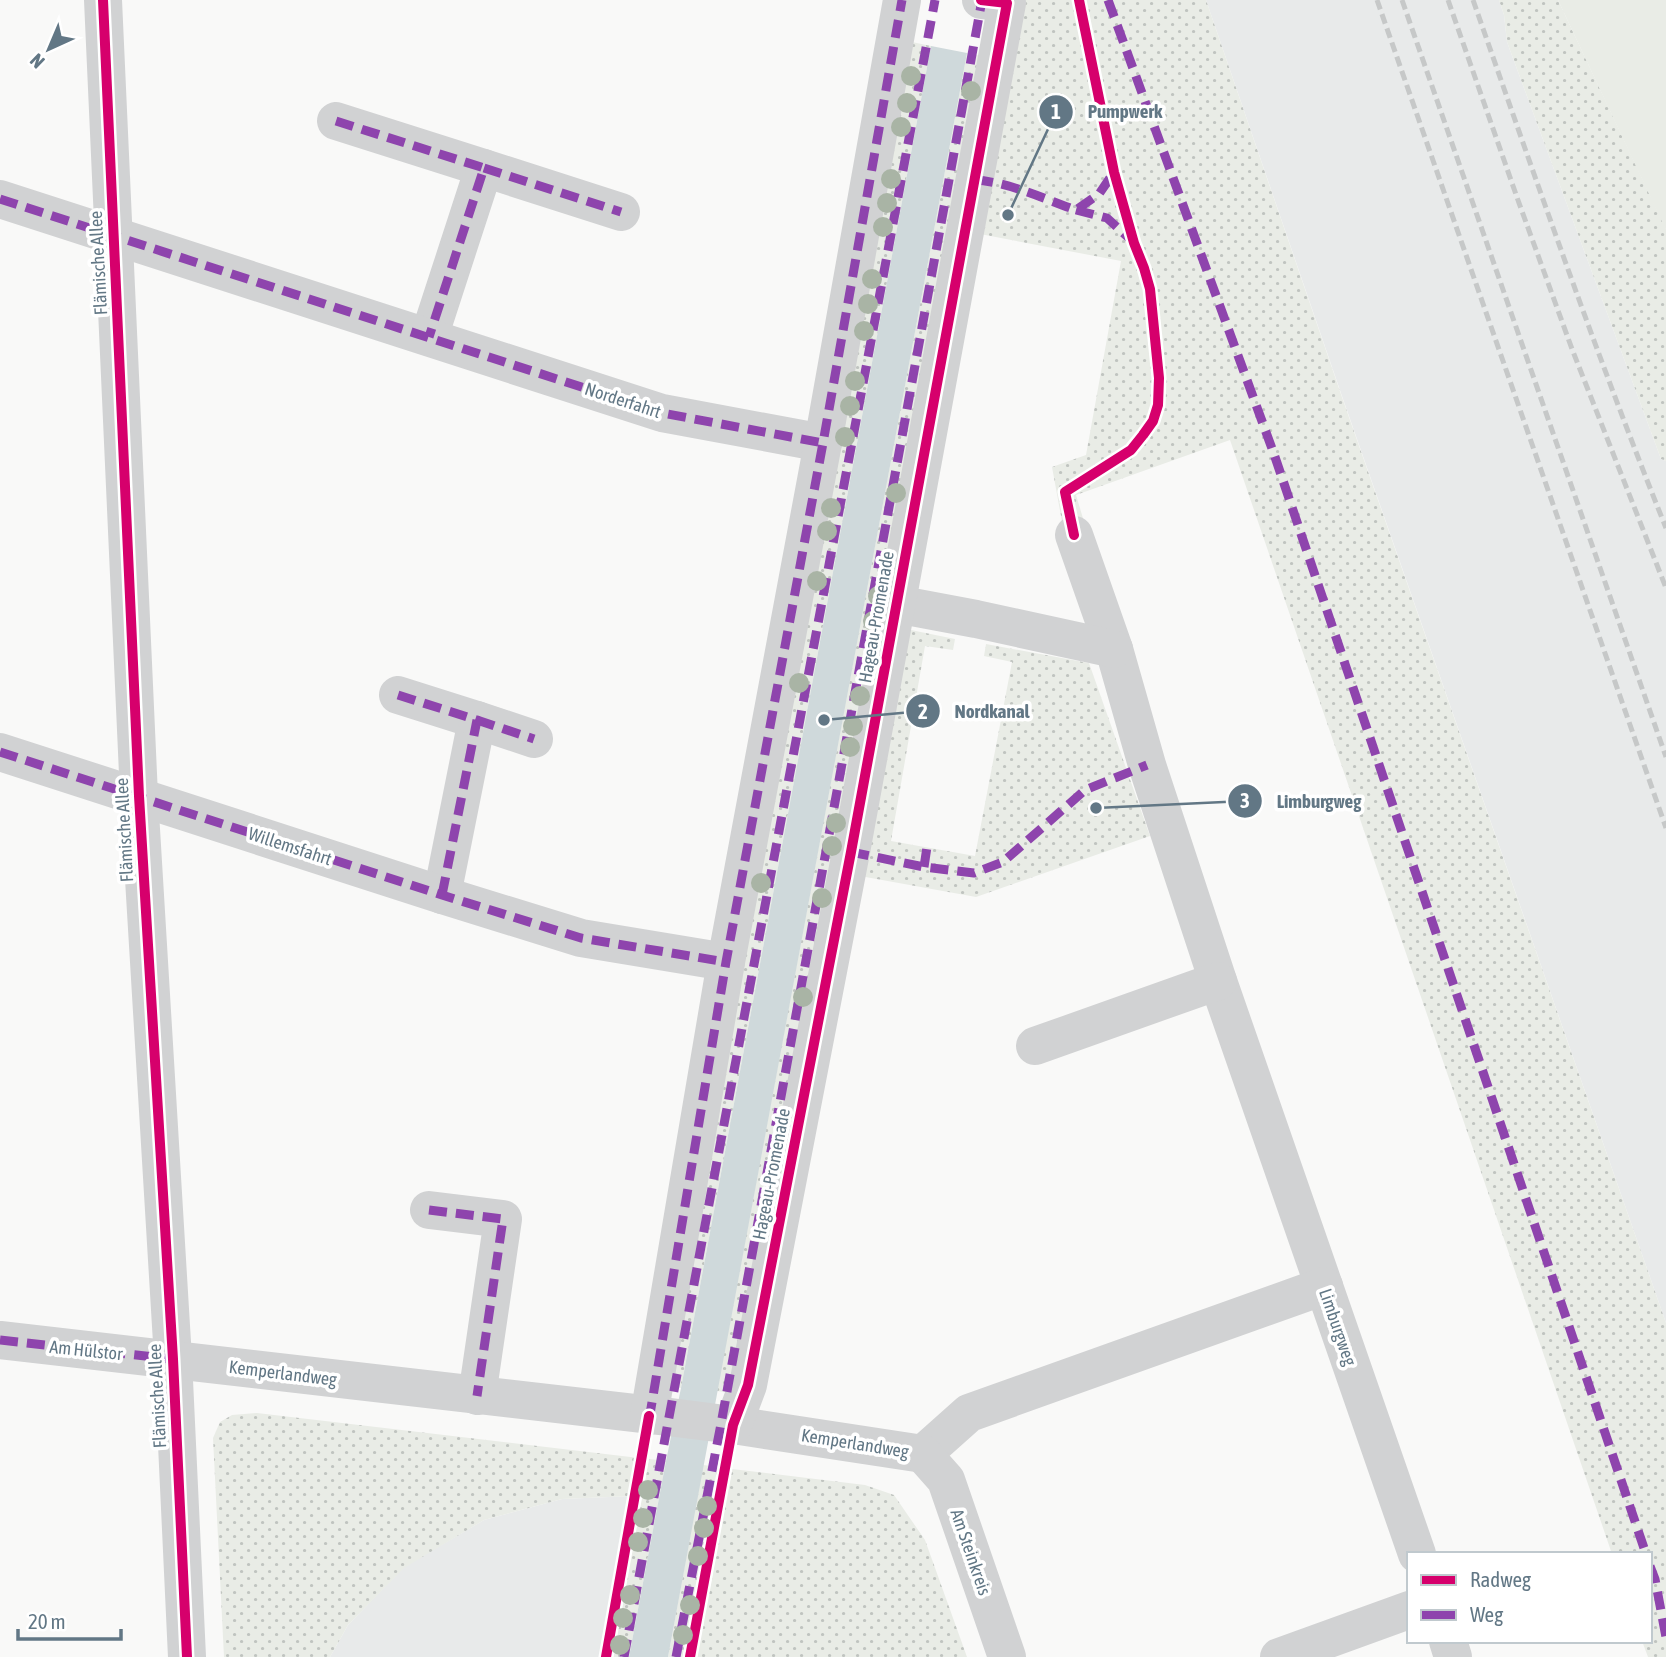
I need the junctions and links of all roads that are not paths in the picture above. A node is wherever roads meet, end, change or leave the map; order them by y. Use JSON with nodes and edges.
{"nodes":[{"id":1,"x":103,"y":0,"type":"edge"},
{"id":2,"x":902,"y":0,"type":"edge"},
{"id":3,"x":981,"y":0,"type":"edge"},
{"id":4,"x":336,"y":121,"type":"dead end"},
{"id":5,"x":484,"y":169,"type":"junction"},
{"id":6,"x":0,"y":199,"type":"edge"},
{"id":7,"x":621,"y":212,"type":"dead end"},
{"id":8,"x":114,"y":237,"type":"junction"},
{"id":9,"x":429,"y":337,"type":"junction"},
{"id":10,"x":823,"y":443,"type":"junction"},
{"id":11,"x":1074,"y":535,"type":"dead end"},
{"id":12,"x":895,"y":604,"type":"junction"},
{"id":13,"x":1114,"y":649,"type":"junction"},
{"id":14,"x":398,"y":695,"type":"dead end"},
{"id":15,"x":477,"y":720,"type":"junction"},
{"id":16,"x":534,"y":739,"type":"dead end"},
{"id":17,"x":0,"y":752,"type":"edge"},
{"id":18,"x":139,"y":796,"type":"junction"},
{"id":19,"x":442,"y":895,"type":"junction"},
{"id":20,"x":726,"y":962,"type":"junction"},
{"id":21,"x":1218,"y":981,"type":"junction"},
{"id":22,"x":1035,"y":1046,"type":"dead end"},
{"id":23,"x":429,"y":1210,"type":"dead end"},
{"id":24,"x":1324,"y":1286,"type":"junction"},
{"id":25,"x":0,"y":1340,"type":"edge"},
{"id":26,"x":173,"y":1359,"type":"junction"},
{"id":27,"x":477,"y":1396,"type":"junction"},
{"id":28,"x":659,"y":1417,"type":"junction"},
{"id":29,"x":727,"y":1424,"type":"junction"},
{"id":30,"x":923,"y":1454,"type":"junction"},
{"id":31,"x":1417,"y":1552,"type":"edge"},
{"id":32,"x":1407,"y":1611,"type":"edge"},
{"id":33,"x":187,"y":1657,"type":"edge"},
{"id":34,"x":1007,"y":1657,"type":"edge"},
{"id":35,"x":1279,"y":1657,"type":"edge"}],
"edges":[{"from":1,"to":8,"type":"street","name":"Flämische Allee"},
{"from":2,"to":10,"type":"street"},
{"from":3,"to":12,"type":"street","name":"Hageau-Promenade"},
{"from":4,"to":5,"type":"street"},
{"from":5,"to":7,"type":"street"},
{"from":5,"to":9,"type":"street"},
{"from":6,"to":8,"type":"street","name":"Norderfahrt"},
{"from":8,"to":9,"type":"street","name":"Norderfahrt"},
{"from":8,"to":18,"type":"street","name":"Flämische Allee"},
{"from":9,"to":10,"type":"street","name":"Norderfahrt"},
{"from":10,"to":20,"type":"street"},
{"from":11,"to":13,"type":"street","name":"Limburgweg"},
{"from":12,"to":13,"type":"street"},
{"from":12,"to":29,"type":"street","name":"Hageau-Promenade"},
{"from":13,"to":21,"type":"street","name":"Limburgweg"},
{"from":14,"to":15,"type":"street"},
{"from":15,"to":16,"type":"street"},
{"from":15,"to":19,"type":"street"},
{"from":17,"to":18,"type":"street","name":"Willemsfahrt"},
{"from":18,"to":19,"type":"street","name":"Willemsfahrt"},
{"from":18,"to":26,"type":"street","name":"Flämische Allee"},
{"from":19,"to":20,"type":"street","name":"Willemsfahrt"},
{"from":20,"to":28,"type":"street"},
{"from":21,"to":22,"type":"street"},
{"from":21,"to":24,"type":"street","name":"Limburgweg"},
{"from":23,"to":27,"type":"street"},
{"from":24,"to":30,"type":"street","name":"Kemperlandweg"},
{"from":24,"to":31,"type":"street","name":"Limburgweg"},
{"from":25,"to":26,"type":"street","name":"Am Hülstor"},
{"from":26,"to":27,"type":"street","name":"Kemperlandweg"},
{"from":26,"to":33,"type":"street","name":"Flämische Allee"},
{"from":27,"to":28,"type":"street","name":"Kemperlandweg"},
{"from":28,"to":29,"type":"street","name":"Kemperlandweg"},
{"from":29,"to":30,"type":"street","name":"Kemperlandweg"},
{"from":30,"to":34,"type":"street","name":"Am Steinkreis"},
{"from":32,"to":35,"type":"street"}]}
